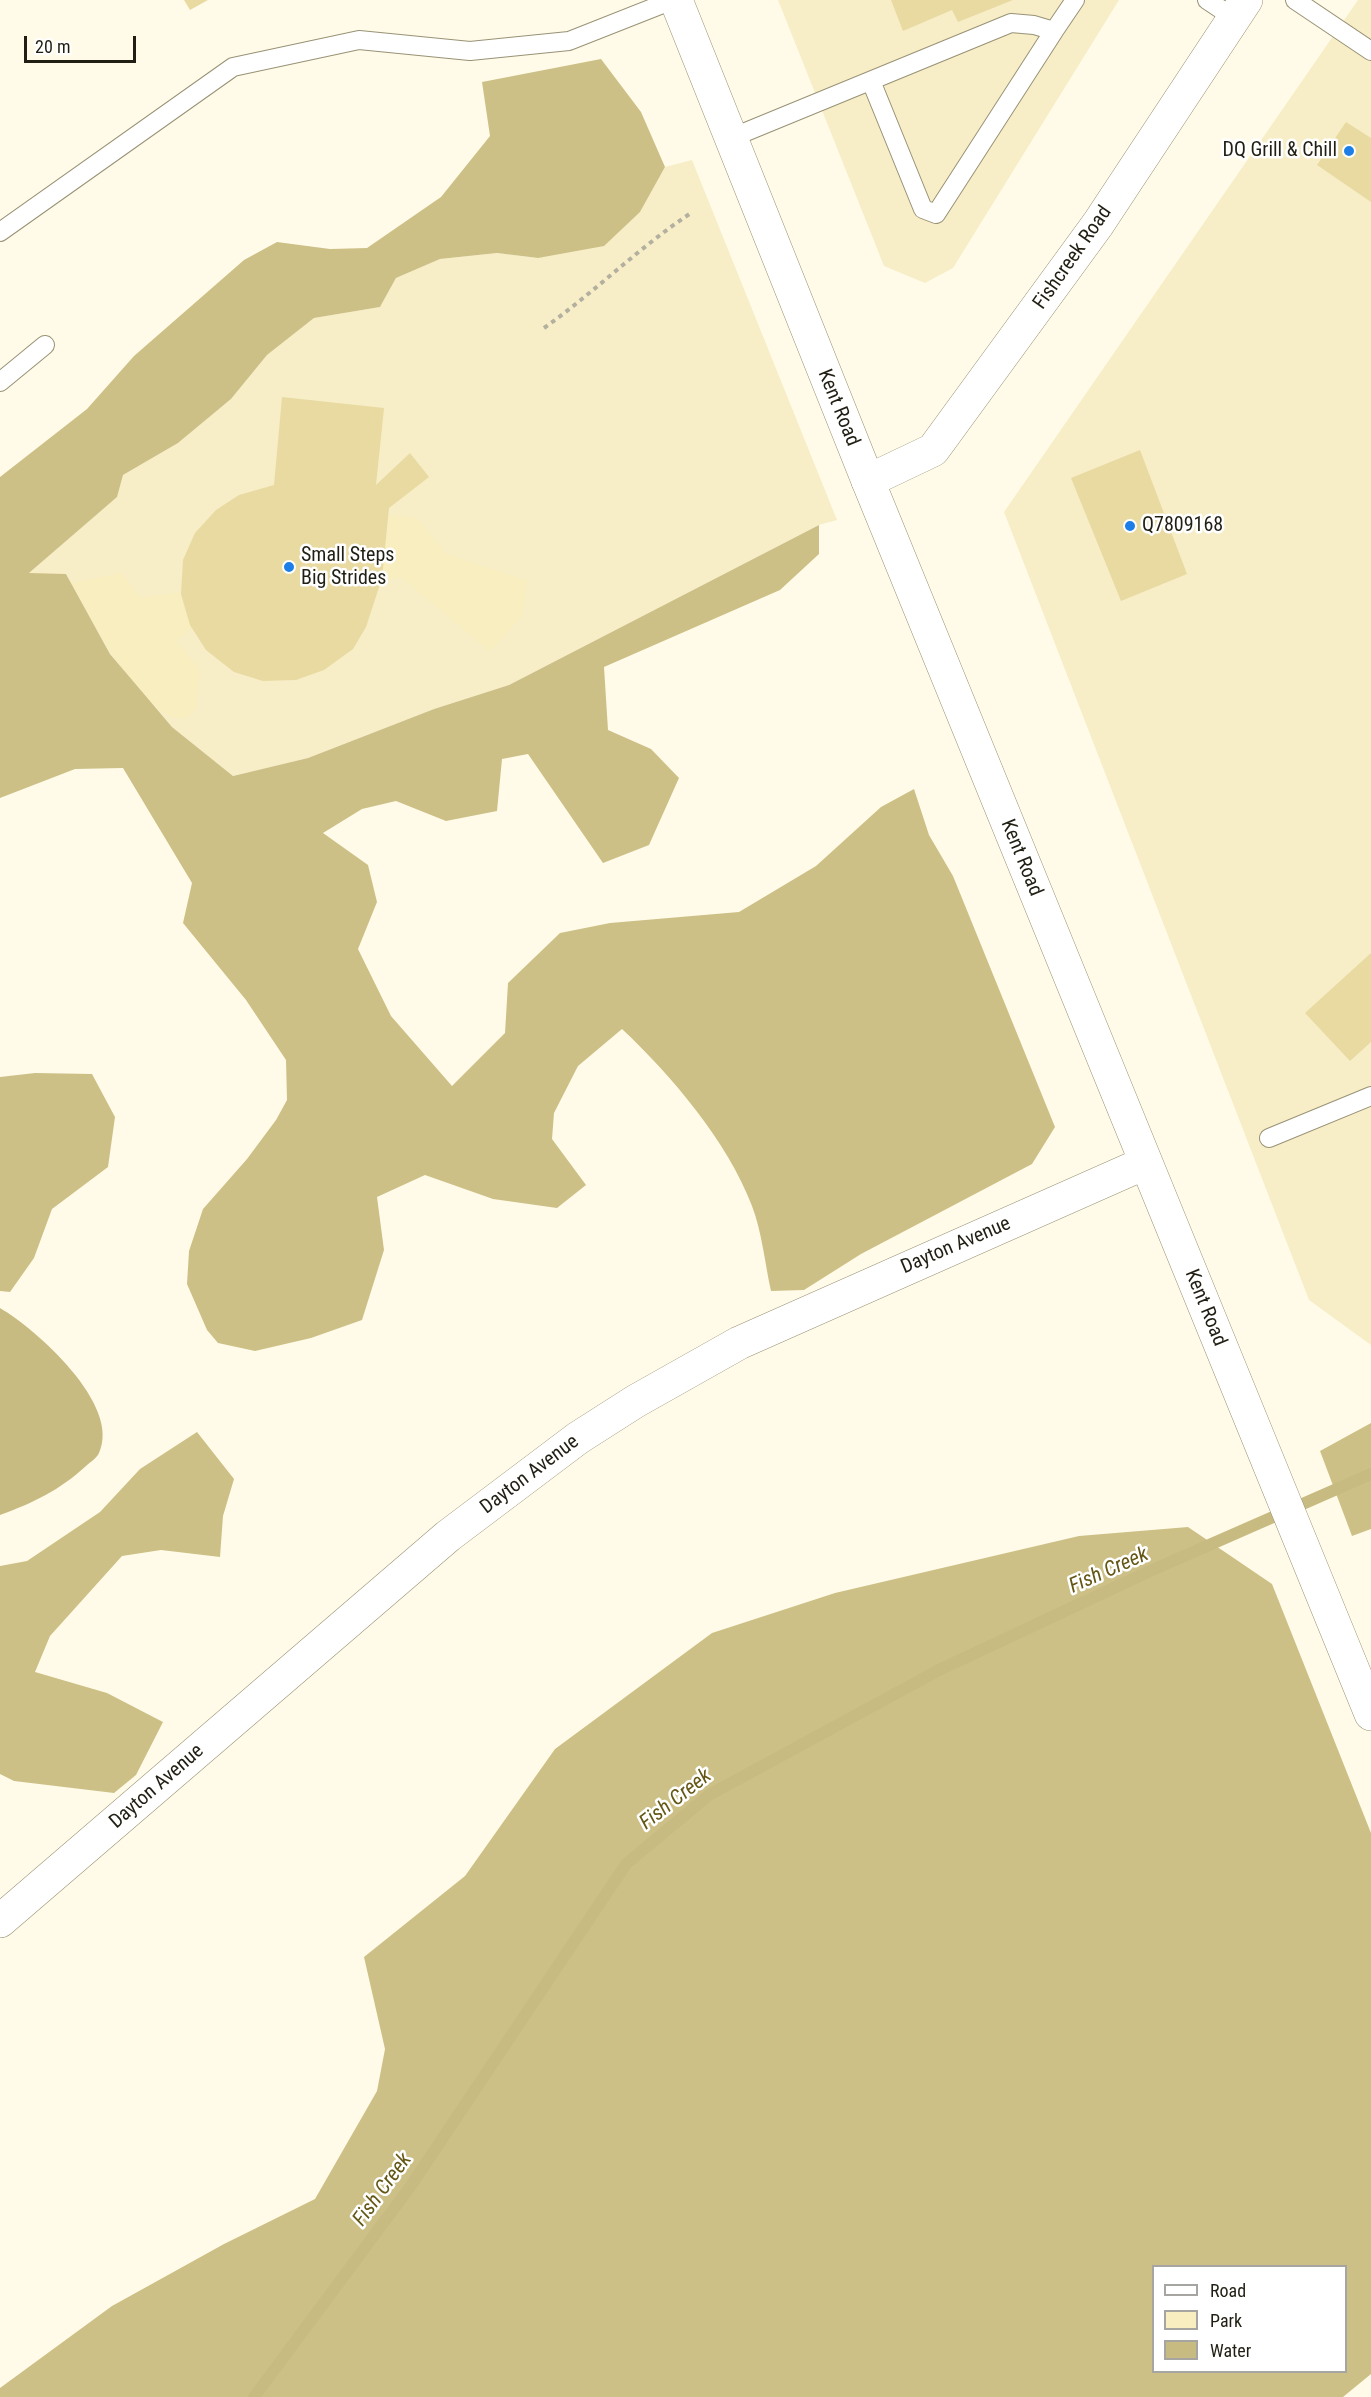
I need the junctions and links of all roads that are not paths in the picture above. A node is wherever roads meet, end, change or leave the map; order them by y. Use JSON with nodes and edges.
{"nodes":[{"id":1,"x":674,"y":0,"type":"edge"},
{"id":2,"x":1075,"y":0,"type":"edge"},
{"id":3,"x":1207,"y":0,"type":"edge"},
{"id":4,"x":1295,"y":0,"type":"edge"},
{"id":5,"x":1240,"y":9,"type":"edge"},
{"id":6,"x":1054,"y":31,"type":"junction"},
{"id":7,"x":1371,"y":51,"type":"edge"},
{"id":8,"x":871,"y":81,"type":"junction"},
{"id":9,"x":731,"y":138,"type":"junction"},
{"id":10,"x":0,"y":232,"type":"edge"},
{"id":11,"x":45,"y":345,"type":"dead end"},
{"id":12,"x":0,"y":382,"type":"edge"},
{"id":13,"x":868,"y":481,"type":"junction"},
{"id":14,"x":1371,"y":1096,"type":"edge"},
{"id":15,"x":1269,"y":1138,"type":"dead end"},
{"id":16,"x":1146,"y":1163,"type":"junction"},
{"id":17,"x":1371,"y":1714,"type":"edge"},
{"id":18,"x":0,"y":1921,"type":"edge"}],
"edges":[{"from":1,"to":9,"type":"main road","name":"Kent Road"},
{"from":1,"to":10,"type":"lane"},
{"from":2,"to":6,"type":"lane"},
{"from":3,"to":5,"type":"lane"},
{"from":4,"to":7,"type":"lane"},
{"from":5,"to":13,"type":"main road","name":"Fishcreek Road"},
{"from":6,"to":8,"type":"lane"},
{"from":6,"to":8,"type":"lane"},
{"from":8,"to":9,"type":"lane"},
{"from":9,"to":13,"type":"main road","name":"Kent Road"},
{"from":11,"to":12,"type":"lane"},
{"from":13,"to":16,"type":"main road","name":"Kent Road"},
{"from":14,"to":15,"type":"lane"},
{"from":16,"to":17,"type":"main road","name":"Kent Road"},
{"from":16,"to":18,"type":"main road","name":"Dayton Avenue"}]}
